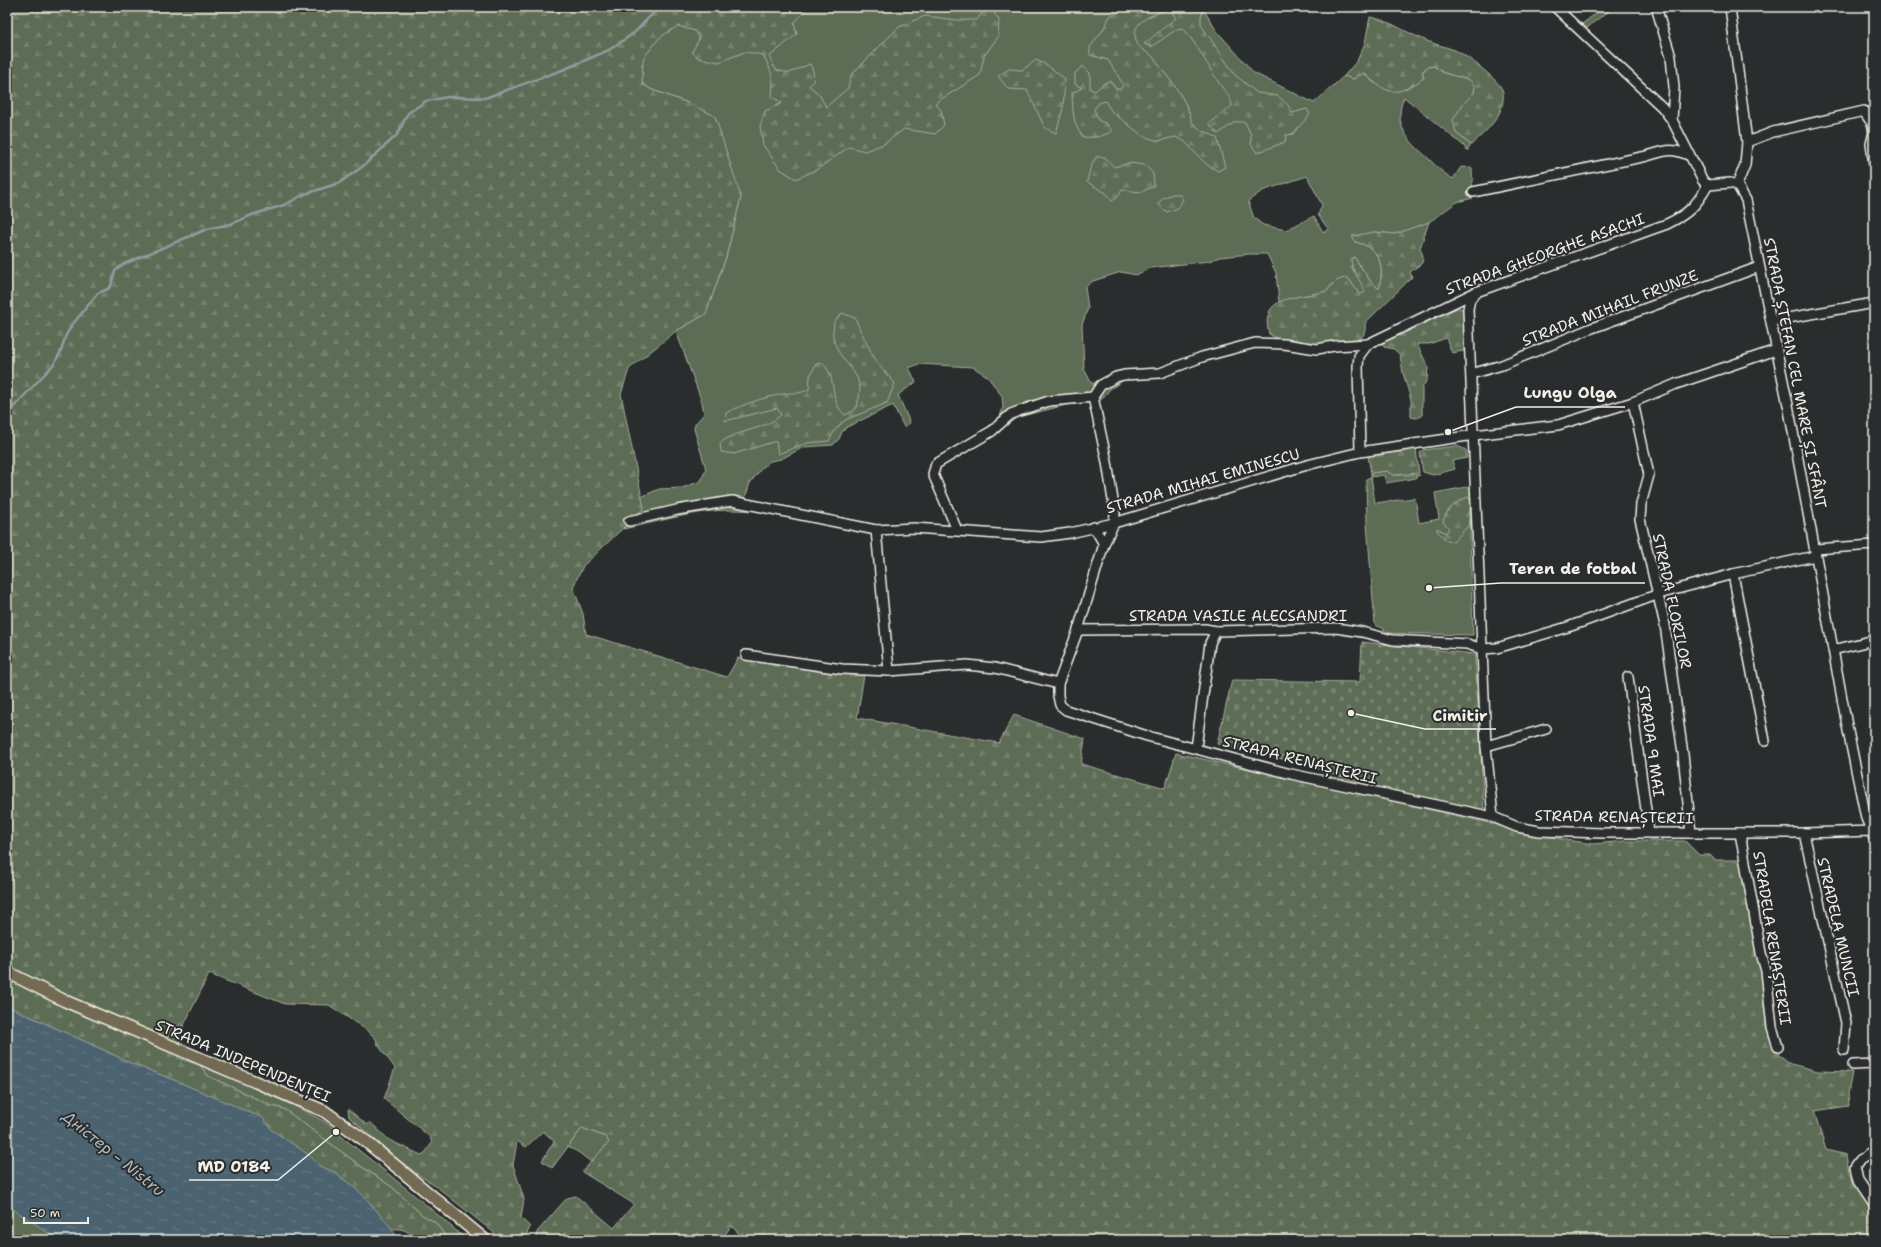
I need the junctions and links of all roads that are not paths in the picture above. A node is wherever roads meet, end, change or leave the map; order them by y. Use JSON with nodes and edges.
{"nodes":[{"id":1,"x":1555,"y":7,"type":"edge"},
{"id":2,"x":1656,"y":7,"type":"edge"},
{"id":3,"x":1730,"y":7,"type":"edge"},
{"id":4,"x":1864,"y":111,"type":"junction"},
{"id":5,"x":1874,"y":117,"type":"edge"},
{"id":6,"x":1672,"y":120,"type":"junction"},
{"id":7,"x":1747,"y":142,"type":"junction"},
{"id":8,"x":1688,"y":155,"type":"junction"},
{"id":9,"x":1874,"y":165,"type":"edge"},
{"id":10,"x":1708,"y":185,"type":"junction"},
{"id":11,"x":1738,"y":185,"type":"junction"},
{"id":12,"x":1473,"y":192,"type":"dead end"},
{"id":13,"x":1759,"y":267,"type":"junction"},
{"id":14,"x":1476,"y":292,"type":"junction"},
{"id":15,"x":1874,"y":303,"type":"edge"},
{"id":16,"x":1771,"y":321,"type":"junction"},
{"id":17,"x":1368,"y":344,"type":"junction"},
{"id":18,"x":1776,"y":350,"type":"junction"},
{"id":19,"x":1471,"y":374,"type":"junction"},
{"id":20,"x":1093,"y":397,"type":"junction"},
{"id":21,"x":1634,"y":402,"type":"junction"},
{"id":22,"x":1474,"y":435,"type":"junction"},
{"id":23,"x":1360,"y":452,"type":"junction"},
{"id":24,"x":629,"y":521,"type":"dead end"},
{"id":25,"x":1114,"y":523,"type":"junction"},
{"id":26,"x":1094,"y":527,"type":"junction"},
{"id":27,"x":876,"y":530,"type":"junction"},
{"id":28,"x":957,"y":530,"type":"junction"},
{"id":29,"x":1104,"y":544,"type":"junction"},
{"id":30,"x":1874,"y":545,"type":"edge"},
{"id":31,"x":1815,"y":552,"type":"junction"},
{"id":32,"x":1733,"y":574,"type":"junction"},
{"id":33,"x":1658,"y":594,"type":"junction"},
{"id":34,"x":1078,"y":630,"type":"junction"},
{"id":35,"x":1216,"y":631,"type":"junction"},
{"id":36,"x":1874,"y":640,"type":"edge"},
{"id":37,"x":1482,"y":649,"type":"junction"},
{"id":38,"x":1833,"y":650,"type":"junction"},
{"id":39,"x":746,"y":655,"type":"dead end"},
{"id":40,"x":889,"y":671,"type":"junction"},
{"id":41,"x":1628,"y":678,"type":"dead end"},
{"id":42,"x":1058,"y":684,"type":"junction"},
{"id":43,"x":1546,"y":729,"type":"dead end"},
{"id":44,"x":1765,"y":742,"type":"dead end"},
{"id":45,"x":1486,"y":746,"type":"junction"},
{"id":46,"x":1196,"y":748,"type":"junction"},
{"id":47,"x":1493,"y":817,"type":"junction"},
{"id":48,"x":1649,"y":832,"type":"junction"},
{"id":49,"x":1691,"y":833,"type":"junction"},
{"id":50,"x":1740,"y":833,"type":"junction"},
{"id":51,"x":1804,"y":833,"type":"junction"},
{"id":52,"x":1873,"y":834,"type":"edge"},
{"id":53,"x":7,"y":972,"type":"edge"},
{"id":54,"x":1778,"y":1047,"type":"dead end"},
{"id":55,"x":1844,"y":1050,"type":"dead end"},
{"id":56,"x":1874,"y":1064,"type":"edge"},
{"id":57,"x":1853,"y":1065,"type":"dead end"},
{"id":58,"x":1874,"y":1151,"type":"edge"},
{"id":59,"x":1874,"y":1204,"type":"edge"},
{"id":60,"x":485,"y":1240,"type":"edge"}],
"edges":[{"from":1,"to":6,"type":"street"},
{"from":2,"to":6,"type":"street"},
{"from":3,"to":7,"type":"street"},
{"from":4,"to":5,"type":"street"},
{"from":4,"to":7,"type":"street"},
{"from":4,"to":9,"type":"street"},
{"from":6,"to":8,"type":"street"},
{"from":7,"to":11,"type":"street"},
{"from":8,"to":10,"type":"street"},
{"from":8,"to":12,"type":"street"},
{"from":10,"to":11,"type":"street"},
{"from":10,"to":14,"type":"street","name":"STRADA GHEORGHE ASACHI"},
{"from":11,"to":13,"type":"street","name":"STRADA ȘTEFAN CEL MARE ȘI SFÂNT"},
{"from":13,"to":16,"type":"street","name":"STRADA ȘTEFAN CEL MARE ȘI SFÂNT"},
{"from":13,"to":19,"type":"street","name":"STRADA MIHAIL FRUNZE"},
{"from":14,"to":17,"type":"street","name":"STRADA GHEORGHE ASACHI"},
{"from":14,"to":19,"type":"street"},
{"from":15,"to":16,"type":"street"},
{"from":16,"to":18,"type":"street","name":"STRADA ȘTEFAN CEL MARE ȘI SFÂNT"},
{"from":17,"to":20,"type":"street","name":"STRADA GHEORGHE ASACHI"},
{"from":17,"to":23,"type":"street"},
{"from":18,"to":21,"type":"street","name":"STRADA MIHAI EMINESCU"},
{"from":18,"to":31,"type":"street","name":"STRADA ȘTEFAN CEL MARE ȘI SFÂNT"},
{"from":19,"to":22,"type":"street"},
{"from":20,"to":25,"type":"street"},
{"from":20,"to":28,"type":"street"},
{"from":21,"to":22,"type":"street","name":"STRADA MIHAI EMINESCU"},
{"from":21,"to":33,"type":"street","name":"STRADA FLORILOR"},
{"from":22,"to":23,"type":"street","name":"STRADA MIHAI EMINESCU"},
{"from":22,"to":37,"type":"street"},
{"from":23,"to":25,"type":"street","name":"STRADA MIHAI EMINESCU"},
{"from":24,"to":27,"type":"street","name":"STRADA MIHAI EMINESCU"},
{"from":25,"to":26,"type":"street","name":"STRADA MIHAI EMINESCU"},
{"from":25,"to":29,"type":"street"},
{"from":26,"to":28,"type":"street","name":"STRADA MIHAI EMINESCU"},
{"from":26,"to":29,"type":"street"},
{"from":27,"to":28,"type":"street","name":"STRADA MIHAI EMINESCU"},
{"from":27,"to":40,"type":"street"},
{"from":29,"to":34,"type":"street"},
{"from":30,"to":31,"type":"street","name":"STRADA VASILE ALECSANDRI"},
{"from":31,"to":32,"type":"street","name":"STRADA VASILE ALECSANDRI"},
{"from":31,"to":38,"type":"street","name":"STRADA ȘTEFAN CEL MARE ȘI SFÂNT"},
{"from":32,"to":33,"type":"street","name":"STRADA VASILE ALECSANDRI"},
{"from":32,"to":44,"type":"street"},
{"from":33,"to":37,"type":"street","name":"STRADA VASILE ALECSANDRI"},
{"from":33,"to":49,"type":"street","name":"STRADA FLORILOR"},
{"from":34,"to":35,"type":"street","name":"STRADA VASILE ALECSANDRI"},
{"from":34,"to":42,"type":"street"},
{"from":35,"to":37,"type":"street","name":"STRADA VASILE ALECSANDRI"},
{"from":35,"to":46,"type":"street"},
{"from":36,"to":38,"type":"street"},
{"from":37,"to":45,"type":"street"},
{"from":38,"to":52,"type":"street","name":"STRADA ȘTEFAN CEL MARE ȘI SFÂNT"},
{"from":39,"to":40,"type":"street"},
{"from":40,"to":42,"type":"street"},
{"from":41,"to":48,"type":"street","name":"STRADA 9 MAI"},
{"from":42,"to":46,"type":"street","name":"STRADA RENAȘTERII"},
{"from":43,"to":45,"type":"street"},
{"from":45,"to":47,"type":"street"},
{"from":46,"to":47,"type":"street","name":"STRADA RENAȘTERII"},
{"from":47,"to":48,"type":"street","name":"STRADA RENAȘTERII"},
{"from":48,"to":49,"type":"street","name":"STRADA RENAȘTERII"},
{"from":49,"to":50,"type":"street","name":"STRADA RENAȘTERII"},
{"from":50,"to":51,"type":"street","name":"STRADA RENAȘTERII"},
{"from":50,"to":54,"type":"street","name":"STRADELA RENAȘTERII"},
{"from":51,"to":52,"type":"street","name":"STRADA RENAȘTERII"},
{"from":51,"to":55,"type":"street","name":"STRADELA MUNCII"},
{"from":53,"to":60,"type":"main road","name":"STRADA INDEPENDENȚEI"},
{"from":56,"to":57,"type":"street"},
{"from":58,"to":59,"type":"street"}]}
